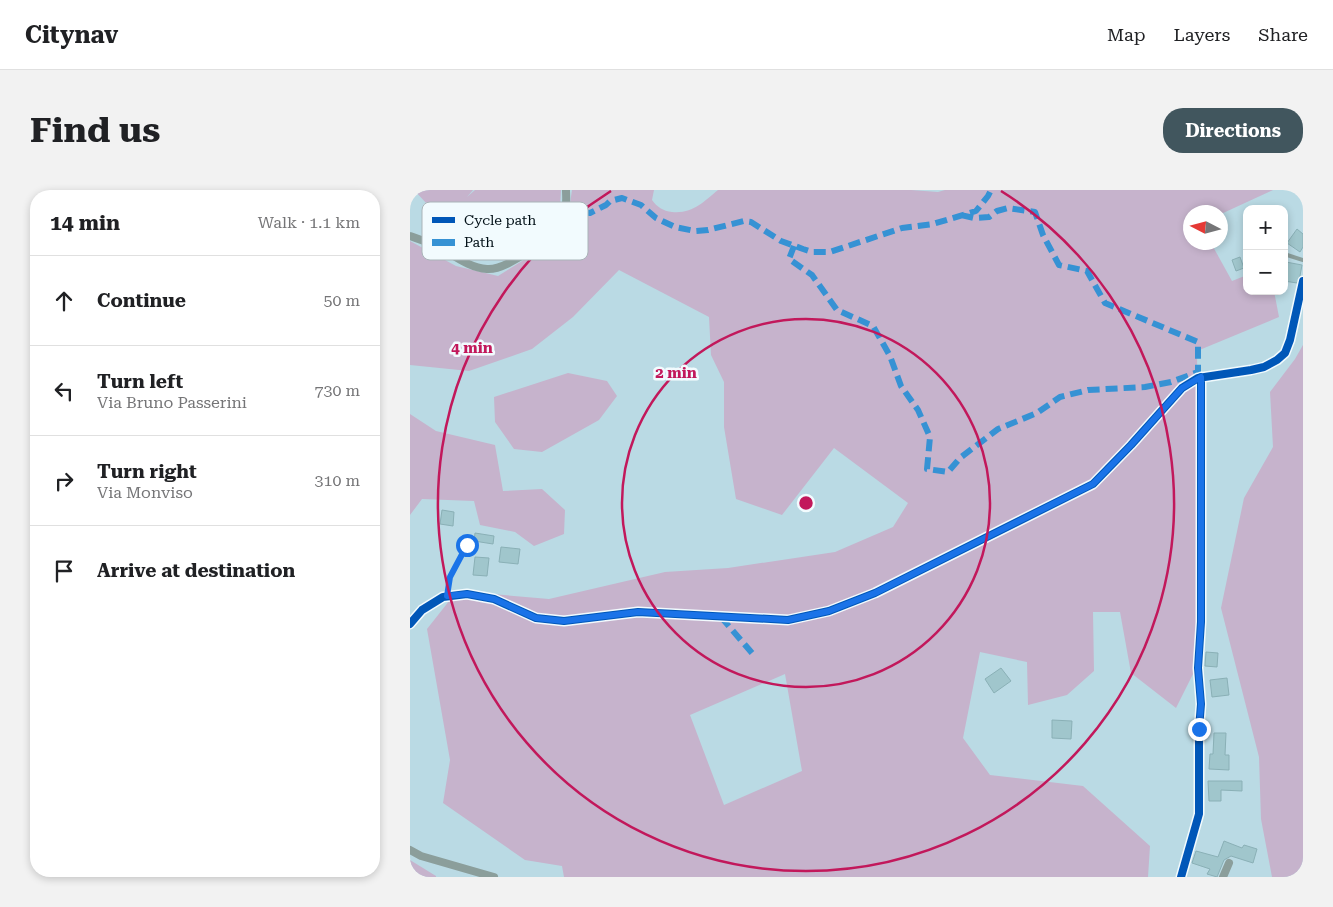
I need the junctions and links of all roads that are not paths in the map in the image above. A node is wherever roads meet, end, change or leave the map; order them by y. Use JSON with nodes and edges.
{"nodes":[{"id":1,"x":410,"y":236,"type":"edge"},
{"id":2,"x":422,"y":240,"type":"edge"},
{"id":3,"x":1288,"y":255,"type":"edge"},
{"id":4,"x":462,"y":260,"type":"edge"},
{"id":5,"x":515,"y":260,"type":"edge"},
{"id":6,"x":1303,"y":260,"type":"edge"},
{"id":7,"x":1303,"y":281,"type":"edge"},
{"id":8,"x":1300,"y":308,"type":"edge"},
{"id":9,"x":1201,"y":377,"type":"junction"},
{"id":10,"x":467,"y":545,"type":"dead end"},
{"id":11,"x":447,"y":596,"type":"junction"},
{"id":12,"x":410,"y":624,"type":"edge"},
{"id":13,"x":410,"y":850,"type":"edge"},
{"id":14,"x":1230,"y":863,"type":"dead end"},
{"id":15,"x":494,"y":877,"type":"edge"},
{"id":16,"x":1181,"y":877,"type":"edge"},
{"id":17,"x":1223,"y":877,"type":"edge"}],
"edges":[{"from":1,"to":2,"type":"street"},
{"from":3,"to":6,"type":"lane"},
{"from":4,"to":5,"type":"street"},
{"from":7,"to":8,"type":"street"},
{"from":8,"to":9,"type":"street"},
{"from":9,"to":11,"type":"street"},
{"from":9,"to":16,"type":"street"},
{"from":10,"to":11,"type":"lane"},
{"from":11,"to":12,"type":"street"},
{"from":13,"to":15,"type":"street"},
{"from":14,"to":17,"type":"street"}]}
